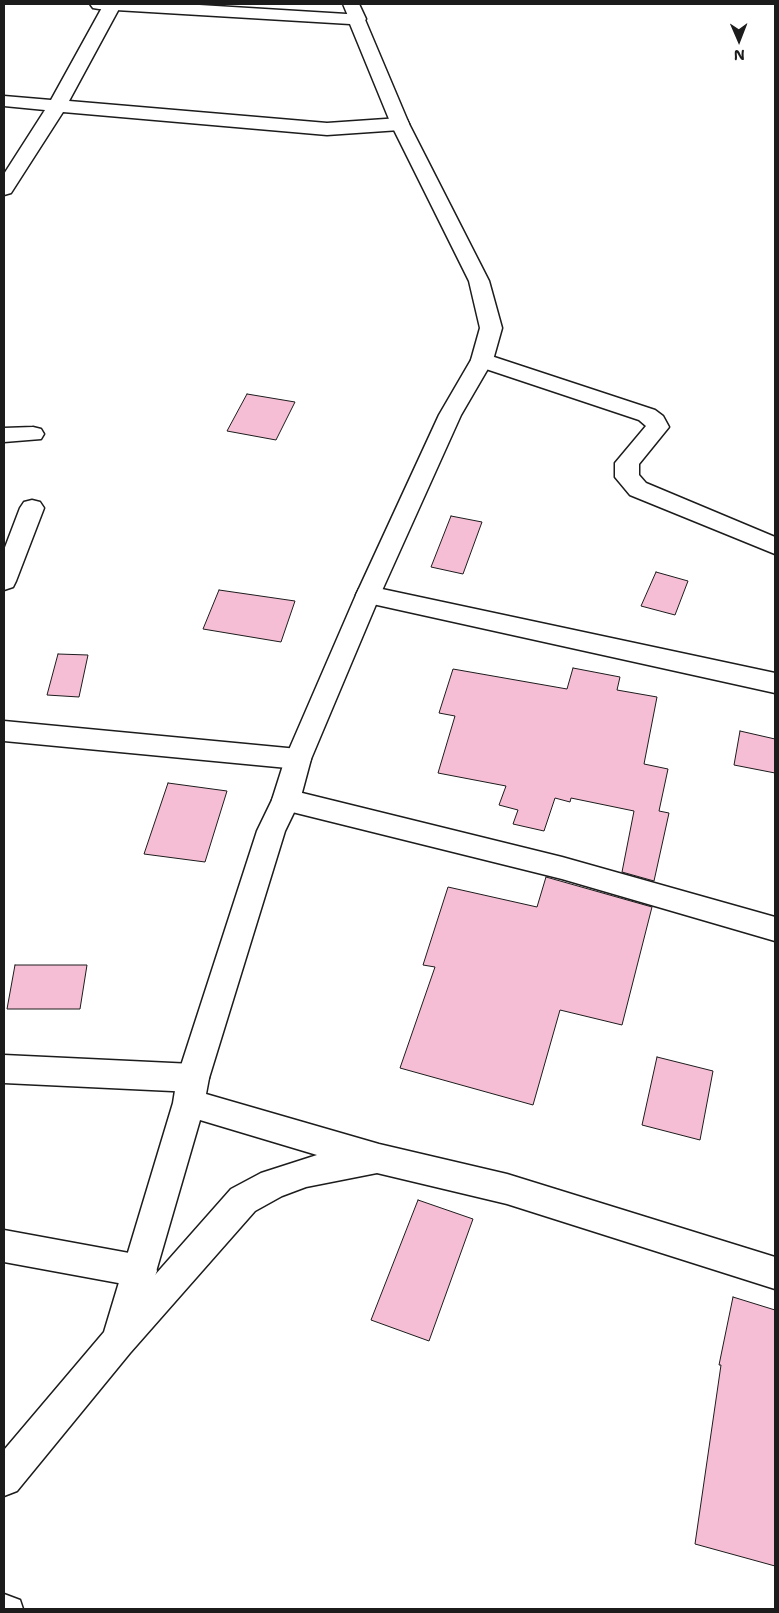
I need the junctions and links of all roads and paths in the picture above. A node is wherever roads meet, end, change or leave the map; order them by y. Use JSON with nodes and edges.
{"nodes":[{"id":1,"x":105,"y":4,"type":"edge"},
{"id":2,"x":354,"y":12,"type":"edge"},
{"id":3,"x":4,"y":101,"type":"edge"},
{"id":4,"x":56,"y":106,"type":"junction"},
{"id":5,"x":400,"y":124,"type":"junction"},
{"id":6,"x":4,"y":189,"type":"edge"},
{"id":7,"x":482,"y":360,"type":"junction"},
{"id":8,"x":33,"y":434,"type":"dead end"},
{"id":9,"x":4,"y":435,"type":"edge"},
{"id":10,"x":32,"y":508,"type":"dead end"},
{"id":11,"x":775,"y":546,"type":"edge"},
{"id":12,"x":4,"y":581,"type":"edge"},
{"id":13,"x":368,"y":595,"type":"junction"},
{"id":14,"x":775,"y":683,"type":"edge"},
{"id":15,"x":4,"y":731,"type":"edge"},
{"id":16,"x":298,"y":759,"type":"junction"},
{"id":17,"x":286,"y":800,"type":"junction"},
{"id":18,"x":775,"y":929,"type":"edge"},
{"id":19,"x":4,"y":1069,"type":"edge"},
{"id":20,"x":191,"y":1090,"type":"junction"},
{"id":21,"x":378,"y":1159,"type":"junction"},
{"id":22,"x":4,"y":1246,"type":"edge"},
{"id":23,"x":140,"y":1271,"type":"junction"},
{"id":24,"x":775,"y":1273,"type":"edge"},
{"id":25,"x":118,"y":1341,"type":"junction"},
{"id":26,"x":4,"y":1478,"type":"edge"},
{"id":27,"x":4,"y":1606,"type":"edge"},
{"id":28,"x":12,"y":1609,"type":"edge"}],
"edges":[{"from":1,"to":2,"type":"street"},
{"from":1,"to":4,"type":"street"},
{"from":2,"to":5,"type":"street"},
{"from":3,"to":4,"type":"street"},
{"from":4,"to":5,"type":"street"},
{"from":4,"to":6,"type":"street"},
{"from":5,"to":7,"type":"street"},
{"from":7,"to":11,"type":"street"},
{"from":7,"to":13,"type":"street"},
{"from":8,"to":9,"type":"street"},
{"from":10,"to":12,"type":"street"},
{"from":13,"to":14,"type":"street"},
{"from":13,"to":16,"type":"street"},
{"from":15,"to":16,"type":"street"},
{"from":16,"to":17,"type":"street"},
{"from":17,"to":18,"type":"street"},
{"from":17,"to":20,"type":"street"},
{"from":19,"to":20,"type":"street"},
{"from":20,"to":21,"type":"street"},
{"from":20,"to":23,"type":"street"},
{"from":21,"to":24,"type":"street"},
{"from":21,"to":25,"type":"street"},
{"from":22,"to":23,"type":"street"},
{"from":23,"to":25,"type":"street"},
{"from":25,"to":26,"type":"street"},
{"from":27,"to":28,"type":"lane"}]}
